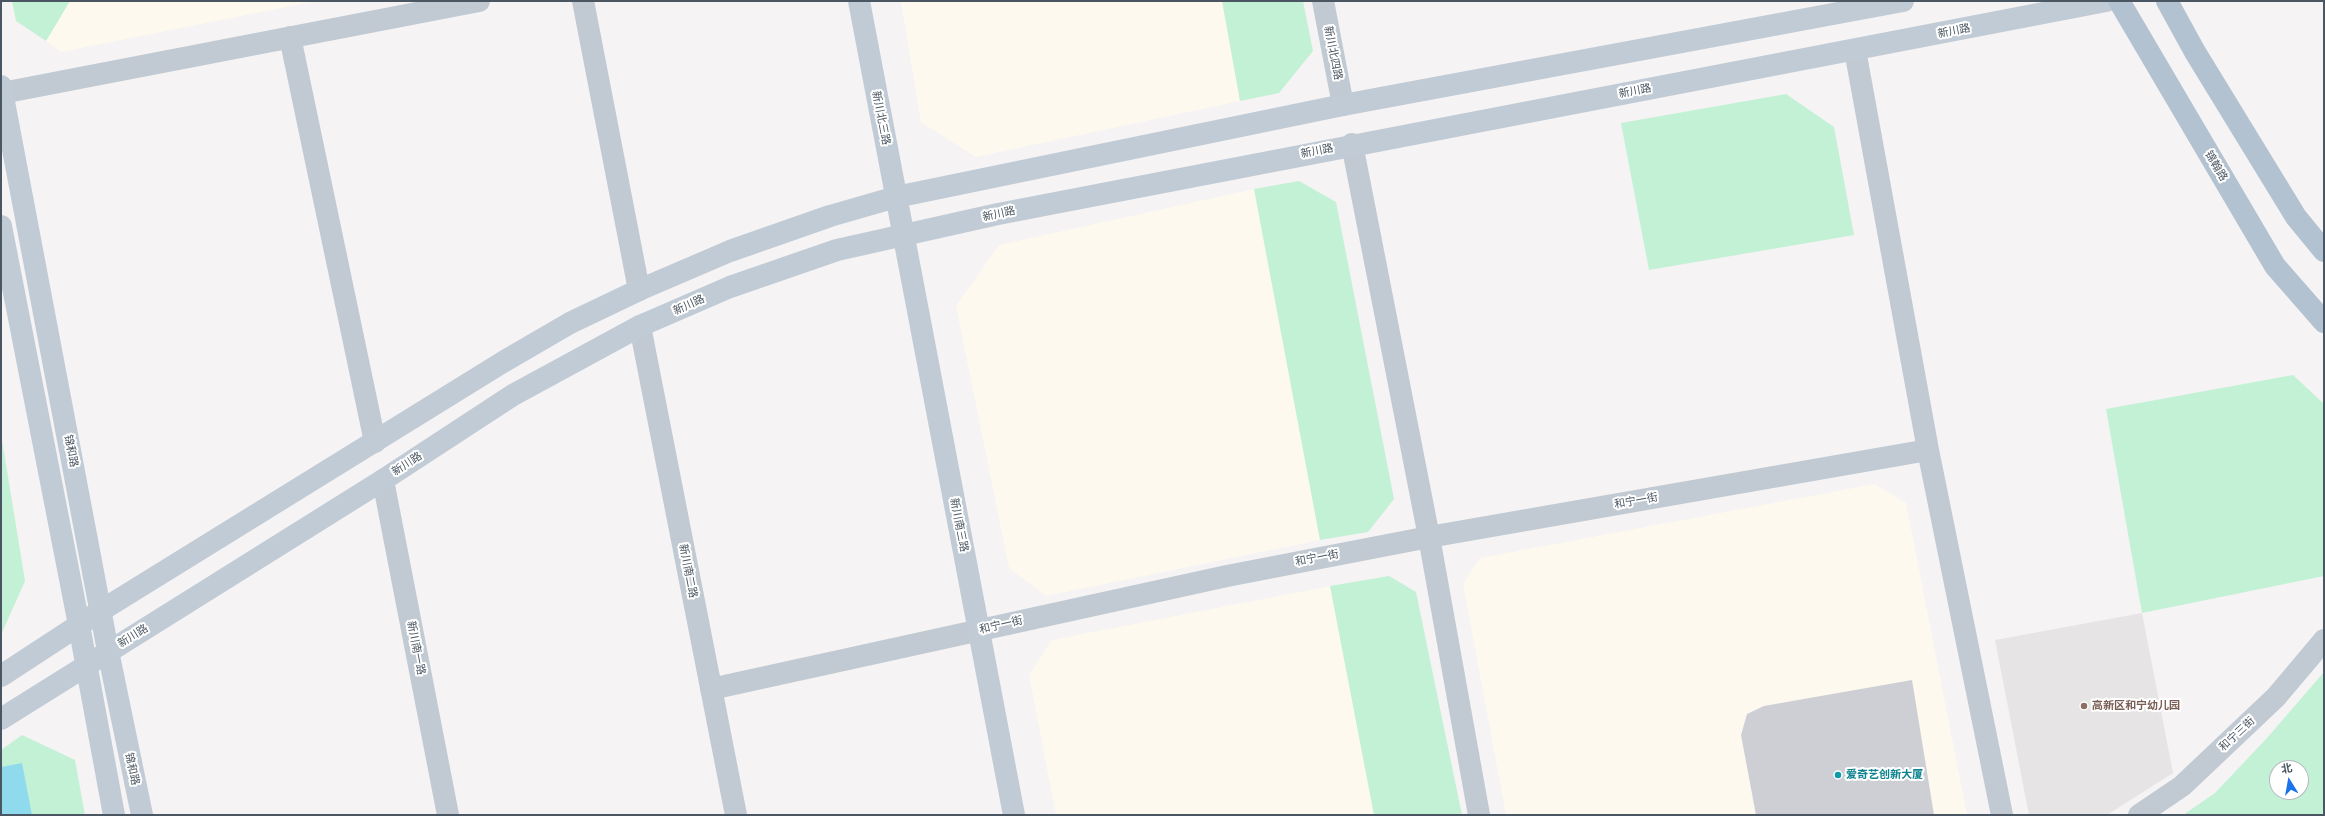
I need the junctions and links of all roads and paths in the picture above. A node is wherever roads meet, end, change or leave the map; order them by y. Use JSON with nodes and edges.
{"nodes":[{"id":1,"x":479,"y":1,"type":"edge"},
{"id":2,"x":583,"y":1,"type":"edge"},
{"id":3,"x":858,"y":1,"type":"edge"},
{"id":4,"x":1323,"y":1,"type":"edge"},
{"id":5,"x":1903,"y":1,"type":"edge"},
{"id":6,"x":2106,"y":1,"type":"edge"},
{"id":7,"x":2119,"y":1,"type":"edge"},
{"id":8,"x":2167,"y":1,"type":"edge"},
{"id":9,"x":1845,"y":6,"type":"edge"},
{"id":10,"x":290,"y":37,"type":"junction"},
{"id":11,"x":1855,"y":50,"type":"junction"},
{"id":12,"x":2,"y":89,"type":"edge"},
{"id":13,"x":1343,"y":105,"type":"junction"},
{"id":14,"x":1352,"y":144,"type":"junction"},
{"id":15,"x":896,"y":197,"type":"junction"},
{"id":16,"x":1,"y":226,"type":"edge"},
{"id":17,"x":903,"y":234,"type":"junction"},
{"id":18,"x":32,"y":248,"type":"junction"},
{"id":19,"x":2324,"y":251,"type":"edge"},
{"id":20,"x":4,"y":254,"type":"edge"},
{"id":21,"x":639,"y":290,"type":"junction"},
{"id":22,"x":2324,"y":322,"type":"edge"},
{"id":23,"x":640,"y":326,"type":"junction"},
{"id":24,"x":375,"y":442,"type":"junction"},
{"id":25,"x":1928,"y":450,"type":"junction"},
{"id":26,"x":383,"y":480,"type":"junction"},
{"id":27,"x":1429,"y":537,"type":"junction"},
{"id":28,"x":102,"y":610,"type":"junction"},
{"id":29,"x":79,"y":625,"type":"junction"},
{"id":30,"x":979,"y":630,"type":"junction"},
{"id":31,"x":2324,"y":640,"type":"edge"},
{"id":32,"x":108,"y":651,"type":"junction"},
{"id":33,"x":86,"y":665,"type":"junction"},
{"id":34,"x":1,"y":676,"type":"edge"},
{"id":35,"x":711,"y":689,"type":"junction"},
{"id":36,"x":1,"y":719,"type":"edge"},
{"id":37,"x":114,"y":815,"type":"edge"},
{"id":38,"x":142,"y":815,"type":"edge"},
{"id":39,"x":448,"y":815,"type":"edge"},
{"id":40,"x":736,"y":815,"type":"edge"},
{"id":41,"x":1014,"y":815,"type":"edge"},
{"id":42,"x":1479,"y":815,"type":"edge"},
{"id":43,"x":2002,"y":815,"type":"edge"},
{"id":44,"x":2139,"y":815,"type":"edge"}],
"edges":[{"from":1,"to":10,"type":"street"},
{"from":2,"to":21,"type":"street"},
{"from":3,"to":15,"type":"street","name":"新川北三路"},
{"from":4,"to":13,"type":"street","name":"新川北四路"},
{"from":5,"to":9,"type":"street"},
{"from":6,"to":11,"type":"street","name":"新川路"},
{"from":7,"to":22,"type":"main road","name":"锦翰路"},
{"from":8,"to":19,"type":"main road"},
{"from":9,"to":13,"type":"street"},
{"from":10,"to":12,"type":"street"},
{"from":10,"to":24,"type":"street"},
{"from":11,"to":14,"type":"street","name":"新川路"},
{"from":11,"to":25,"type":"street"},
{"from":12,"to":18,"type":"street","name":"锦和路"},
{"from":13,"to":15,"type":"street"},
{"from":14,"to":17,"type":"street","name":"新川路"},
{"from":14,"to":27,"type":"street"},
{"from":15,"to":17,"type":"street","name":"新川北三路"},
{"from":15,"to":21,"type":"street"},
{"from":16,"to":20,"type":"street"},
{"from":17,"to":23,"type":"street","name":"新川路"},
{"from":17,"to":30,"type":"street","name":"新川南三路"},
{"from":18,"to":20,"type":"street"},
{"from":18,"to":28,"type":"street","name":"锦和路"},
{"from":20,"to":29,"type":"street"},
{"from":21,"to":24,"type":"street"},
{"from":23,"to":26,"type":"street","name":"新川路"},
{"from":23,"to":35,"type":"street","name":"新川南二路"},
{"from":24,"to":28,"type":"street"},
{"from":25,"to":27,"type":"street","name":"和宁一街"},
{"from":25,"to":43,"type":"street"},
{"from":26,"to":32,"type":"street","name":"新川路"},
{"from":26,"to":39,"type":"street","name":"新川南一路"},
{"from":27,"to":30,"type":"street","name":"和宁一街"},
{"from":27,"to":42,"type":"street"},
{"from":28,"to":29,"type":"street"},
{"from":28,"to":32,"type":"street","name":"锦和路"},
{"from":29,"to":33,"type":"street"},
{"from":29,"to":34,"type":"street"},
{"from":30,"to":35,"type":"street","name":"和宁一街"},
{"from":30,"to":41,"type":"street","name":"新川南三路"},
{"from":31,"to":44,"type":"street","name":"和宁三街"},
{"from":32,"to":33,"type":"street","name":"新川路"},
{"from":32,"to":38,"type":"street","name":"锦和路"},
{"from":33,"to":36,"type":"street","name":"新川路"},
{"from":33,"to":37,"type":"street"},
{"from":35,"to":40,"type":"street","name":"新川南二路"}]}
